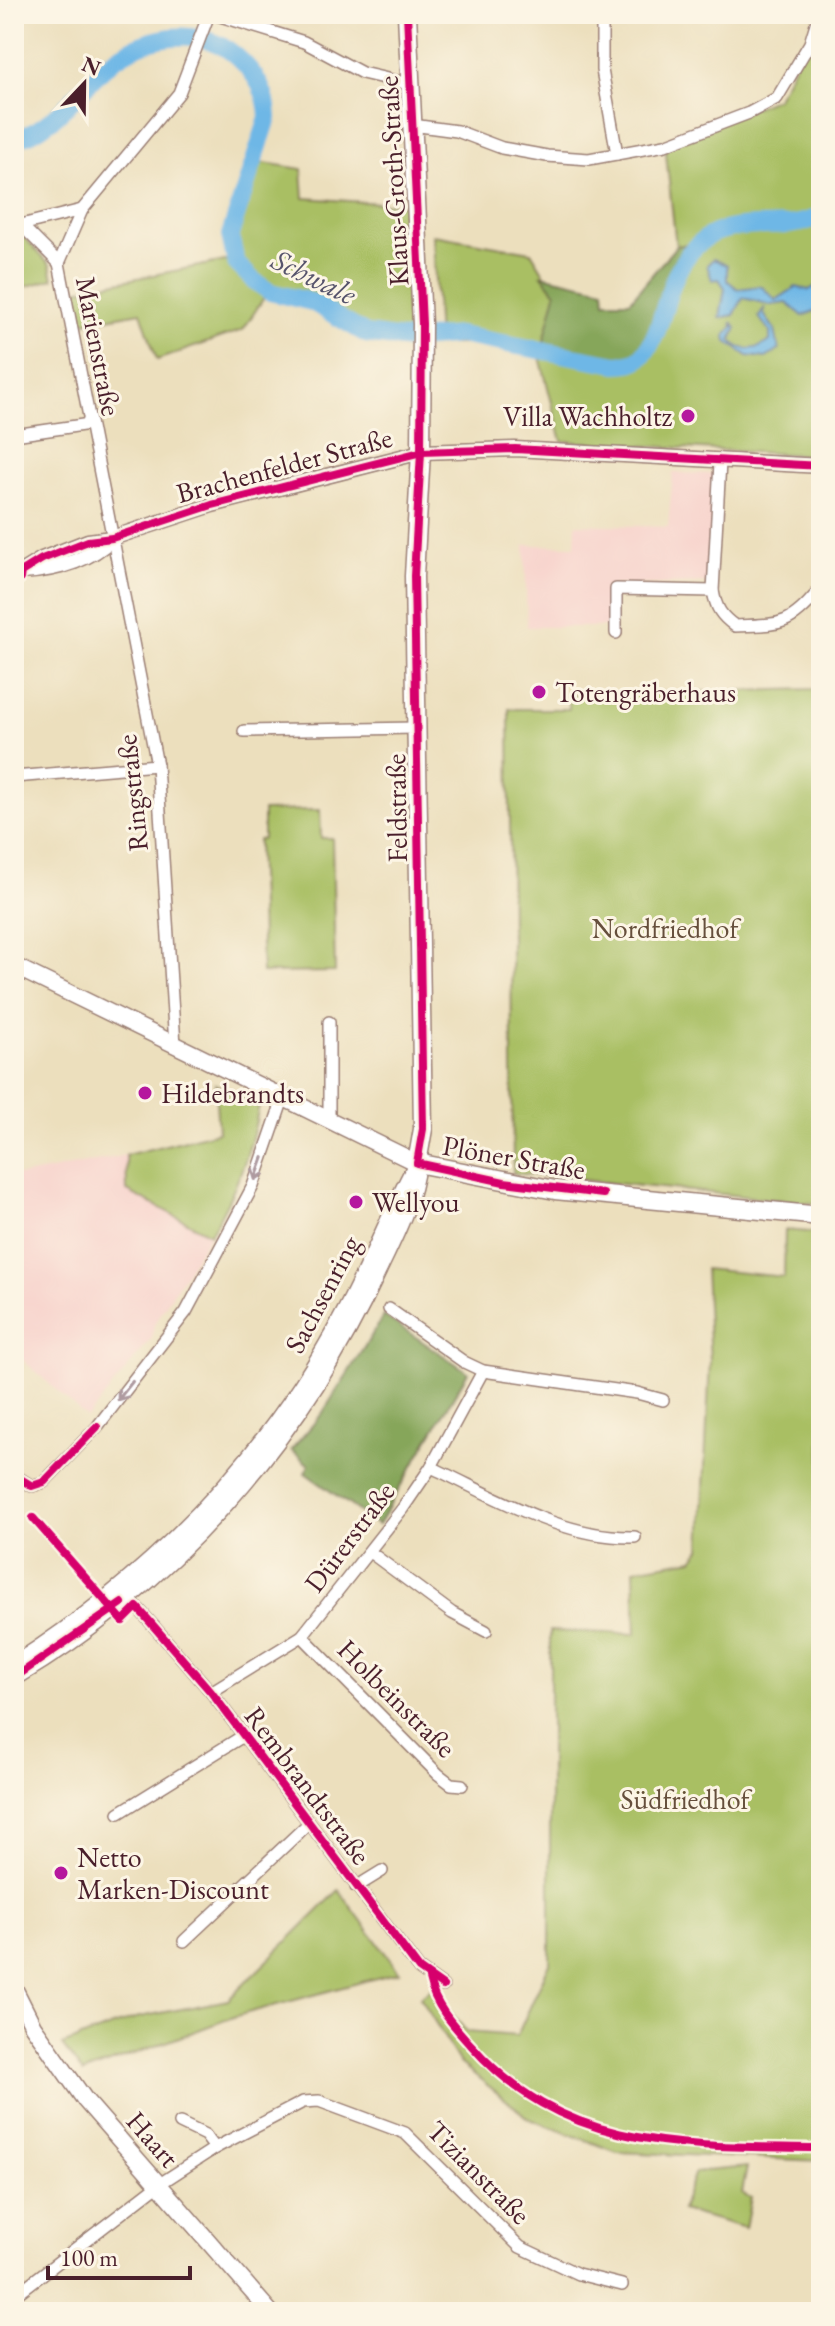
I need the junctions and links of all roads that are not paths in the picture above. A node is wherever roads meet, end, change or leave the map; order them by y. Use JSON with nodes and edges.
{"nodes":[{"id":1,"x":212,"y":14,"type":"edge"},
{"id":2,"x":407,"y":14,"type":"edge"},
{"id":3,"x":602,"y":14,"type":"edge"},
{"id":4,"x":819,"y":14,"type":"edge"},
{"id":5,"x":409,"y":84,"type":"junction"},
{"id":6,"x":412,"y":125,"type":"junction"},
{"id":7,"x":617,"y":154,"type":"junction"},
{"id":8,"x":82,"y":210,"type":"junction"},
{"id":9,"x":18,"y":224,"type":"edge"},
{"id":10,"x":59,"y":263,"type":"junction"},
{"id":11,"x":90,"y":424,"type":"junction"},
{"id":12,"x":14,"y":435,"type":"edge"},
{"id":13,"x":421,"y":452,"type":"junction"},
{"id":14,"x":720,"y":462,"type":"junction"},
{"id":15,"x":821,"y":466,"type":"edge"},
{"id":16,"x":112,"y":538,"type":"junction"},
{"id":17,"x":17,"y":573,"type":"edge"},
{"id":18,"x":713,"y":591,"type":"junction"},
{"id":19,"x":817,"y":593,"type":"dead end"},
{"id":20,"x":616,"y":633,"type":"dead end"},
{"id":21,"x":416,"y":728,"type":"junction"},
{"id":22,"x":244,"y":731,"type":"dead end"},
{"id":23,"x":157,"y":765,"type":"junction"},
{"id":24,"x":14,"y":777,"type":"edge"},
{"id":25,"x":14,"y":966,"type":"edge"},
{"id":26,"x":329,"y":1022,"type":"dead end"},
{"id":27,"x":175,"y":1045,"type":"junction"},
{"id":28,"x":284,"y":1096,"type":"junction"},
{"id":29,"x":329,"y":1118,"type":"junction"},
{"id":30,"x":417,"y":1163,"type":"junction"},
{"id":31,"x":821,"y":1216,"type":"edge"},
{"id":32,"x":389,"y":1309,"type":"dead end"},
{"id":33,"x":483,"y":1371,"type":"junction"},
{"id":34,"x":663,"y":1400,"type":"dead end"},
{"id":35,"x":431,"y":1467,"type":"junction"},
{"id":36,"x":14,"y":1475,"type":"edge"},
{"id":37,"x":635,"y":1537,"type":"dead end"},
{"id":38,"x":371,"y":1553,"type":"junction"},
{"id":39,"x":125,"y":1593,"type":"junction"},
{"id":40,"x":486,"y":1631,"type":"dead end"},
{"id":41,"x":302,"y":1636,"type":"junction"},
{"id":42,"x":14,"y":1665,"type":"edge"},
{"id":43,"x":14,"y":1678,"type":"edge"},
{"id":44,"x":211,"y":1692,"type":"junction"},
{"id":45,"x":243,"y":1736,"type":"junction"},
{"id":46,"x":462,"y":1785,"type":"dead end"},
{"id":47,"x":119,"y":1813,"type":"dead end"},
{"id":48,"x":308,"y":1824,"type":"junction"},
{"id":49,"x":382,"y":1871,"type":"dead end"},
{"id":50,"x":356,"y":1887,"type":"junction"},
{"id":51,"x":184,"y":1941,"type":"dead end"},
{"id":52,"x":443,"y":1986,"type":"dead end"},
{"id":53,"x":14,"y":1988,"type":"edge"},
{"id":54,"x":180,"y":2123,"type":"dead end"},
{"id":55,"x":215,"y":2148,"type":"junction"},
{"id":56,"x":158,"y":2185,"type":"junction"},
{"id":57,"x":622,"y":2285,"type":"dead end"},
{"id":58,"x":14,"y":2296,"type":"edge"},
{"id":59,"x":270,"y":2312,"type":"edge"}],
"edges":[{"from":1,"to":5,"type":"street"},
{"from":1,"to":8,"type":"street","name":"Marienstraße"},
{"from":2,"to":5,"type":"main road","name":"Klaus-Groth-Straße"},
{"from":3,"to":7,"type":"street"},
{"from":4,"to":7,"type":"street"},
{"from":5,"to":6,"type":"main road","name":"Klaus-Groth-Straße"},
{"from":6,"to":7,"type":"street"},
{"from":6,"to":13,"type":"main road","name":"Klaus-Groth-Straße"},
{"from":8,"to":9,"type":"street"},
{"from":8,"to":10,"type":"street","name":"Marienstraße"},
{"from":9,"to":10,"type":"street"},
{"from":10,"to":11,"type":"street","name":"Marienstraße"},
{"from":11,"to":12,"type":"street"},
{"from":11,"to":16,"type":"street","name":"Marienstraße"},
{"from":13,"to":14,"type":"street","name":"Brachenfelder Straße"},
{"from":13,"to":16,"type":"street","name":"Brachenfelder Straße"},
{"from":13,"to":21,"type":"main road","name":"Feldstraße"},
{"from":14,"to":15,"type":"street","name":"Brachenfelder Straße"},
{"from":14,"to":18,"type":"street"},
{"from":16,"to":17,"type":"street","name":"Brachenfelder Straße"},
{"from":16,"to":23,"type":"street","name":"Ringstraße"},
{"from":18,"to":19,"type":"street"},
{"from":18,"to":20,"type":"street"},
{"from":21,"to":22,"type":"street","name":"Feldstraße"},
{"from":21,"to":30,"type":"main road","name":"Feldstraße"},
{"from":23,"to":24,"type":"street"},
{"from":23,"to":27,"type":"street","name":"Ringstraße"},
{"from":25,"to":27,"type":"main road","name":"Plöner Straße"},
{"from":26,"to":29,"type":"street"},
{"from":27,"to":28,"type":"main road","name":"Plöner Straße"},
{"from":28,"to":29,"type":"main road","name":"Plöner Straße"},
{"from":28,"to":36,"type":"street","one_way":true},
{"from":29,"to":30,"type":"main road","name":"Plöner Straße"},
{"from":30,"to":31,"type":"main road","name":"Plöner Straße"},
{"from":30,"to":39,"type":"main road","name":"Sachsenring"},
{"from":32,"to":33,"type":"street"},
{"from":33,"to":34,"type":"street"},
{"from":33,"to":35,"type":"street","name":"Dürerstraße"},
{"from":35,"to":37,"type":"street"},
{"from":35,"to":38,"type":"street","name":"Dürerstraße"},
{"from":38,"to":40,"type":"street"},
{"from":38,"to":41,"type":"street","name":"Dürerstraße"},
{"from":39,"to":42,"type":"main road","name":"Sachsenring"},
{"from":39,"to":43,"type":"main road","name":"Sachsenring"},
{"from":39,"to":44,"type":"street","name":"Rembrandtstraße"},
{"from":41,"to":44,"type":"street","name":"Dürerstraße"},
{"from":41,"to":46,"type":"street","name":"Holbeinstraße"},
{"from":44,"to":45,"type":"street","name":"Rembrandtstraße"},
{"from":45,"to":47,"type":"street"},
{"from":45,"to":48,"type":"street","name":"Rembrandtstraße"},
{"from":48,"to":50,"type":"street","name":"Rembrandtstraße"},
{"from":48,"to":51,"type":"street"},
{"from":49,"to":50,"type":"street","name":"Rembrandtstraße"},
{"from":50,"to":52,"type":"street","name":"Rembrandtstraße"},
{"from":53,"to":56,"type":"main road","name":"Haart"},
{"from":54,"to":55,"type":"street"},
{"from":55,"to":56,"type":"street","name":"Tizianstraße"},
{"from":55,"to":57,"type":"street","name":"Tizianstraße"},
{"from":56,"to":58,"type":"street","name":"Tizianstraße"},
{"from":56,"to":59,"type":"main road","name":"Haart"}]}
